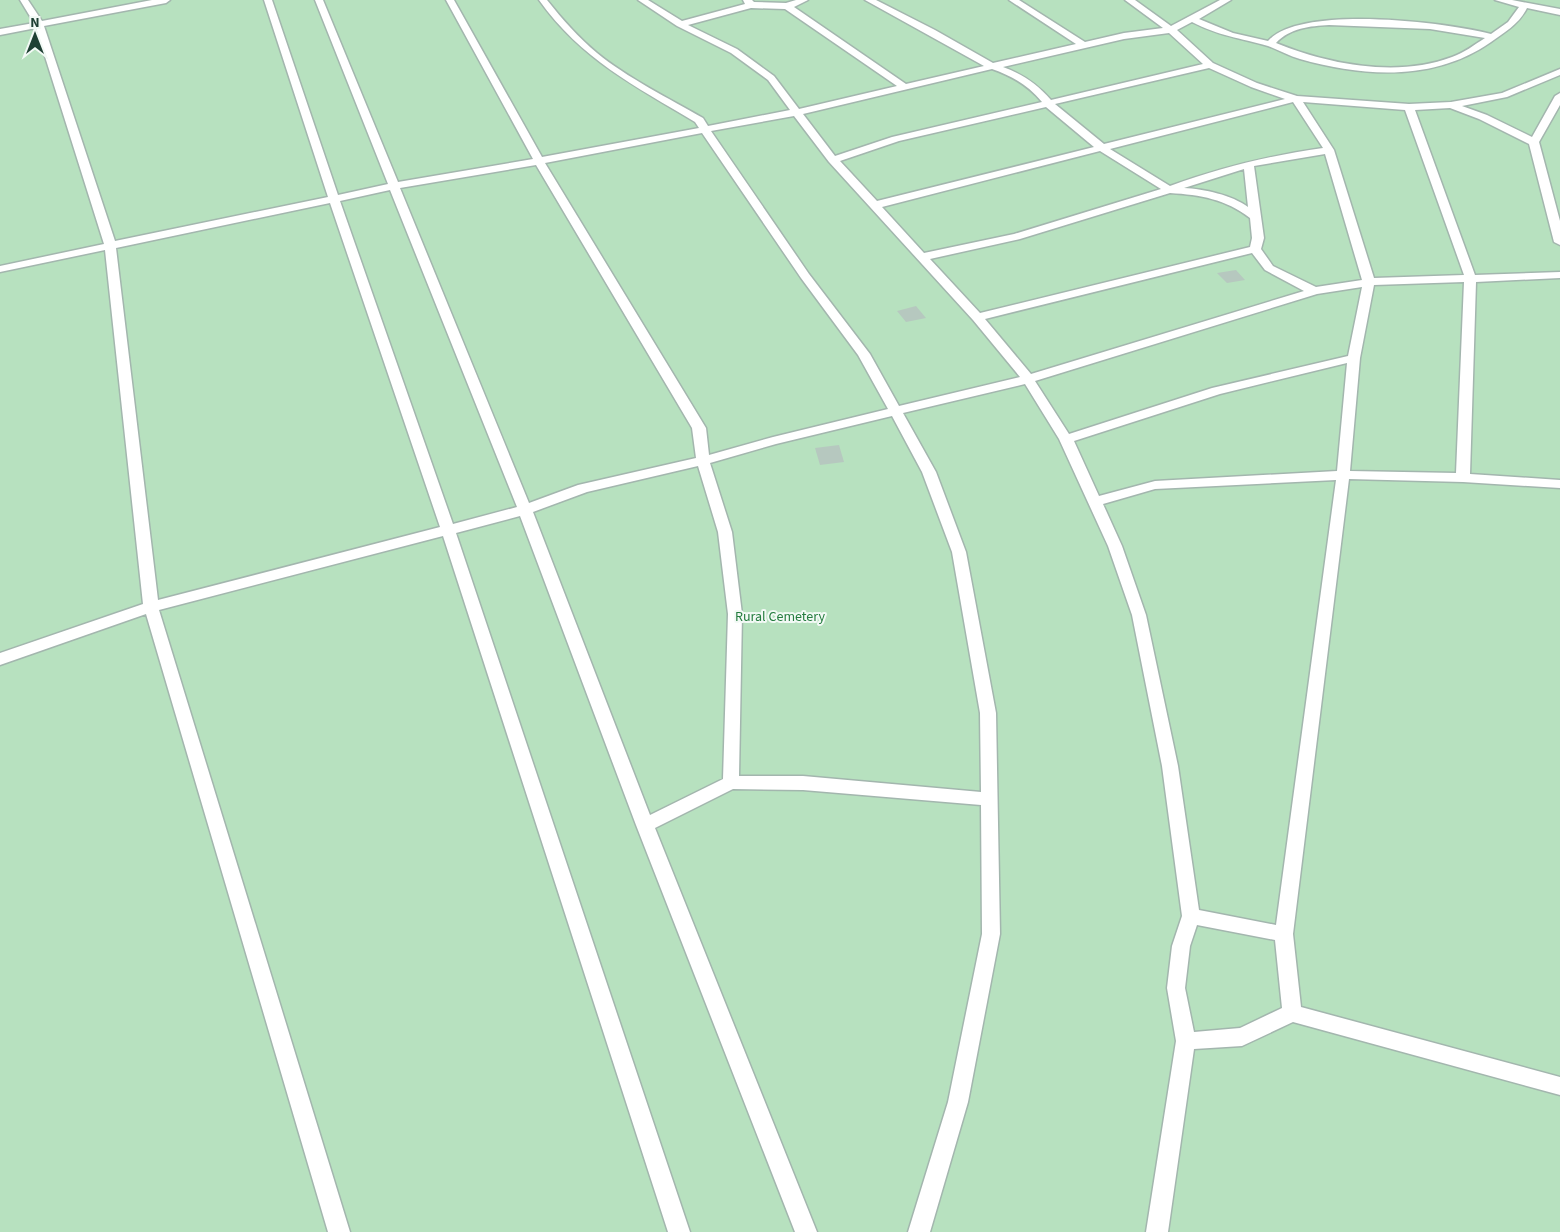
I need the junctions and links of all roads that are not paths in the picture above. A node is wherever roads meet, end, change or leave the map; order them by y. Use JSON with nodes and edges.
{"nodes":[{"id":1,"x":24,"y":0,"type":"edge"},
{"id":2,"x":166,"y":0,"type":"edge"},
{"id":3,"x":268,"y":0,"type":"edge"},
{"id":4,"x":318,"y":0,"type":"edge"},
{"id":5,"x":450,"y":0,"type":"edge"},
{"id":6,"x":543,"y":0,"type":"edge"},
{"id":7,"x":642,"y":0,"type":"edge"},
{"id":8,"x":804,"y":0,"type":"edge"},
{"id":9,"x":869,"y":0,"type":"edge"},
{"id":10,"x":1013,"y":0,"type":"edge"},
{"id":11,"x":1129,"y":0,"type":"edge"},
{"id":12,"x":1227,"y":0,"type":"edge"},
{"id":13,"x":1499,"y":0,"type":"edge"},
{"id":14,"x":749,"y":3,"type":"edge"},
{"id":15,"x":1524,"y":5,"type":"junction"},
{"id":16,"x":787,"y":6,"type":"junction"},
{"id":17,"x":1560,"y":12,"type":"edge"},
{"id":18,"x":1192,"y":19,"type":"junction"},
{"id":19,"x":39,"y":23,"type":"junction"},
{"id":20,"x":680,"y":24,"type":"junction"},
{"id":21,"x":1171,"y":30,"type":"junction"},
{"id":22,"x":0,"y":32,"type":"edge"},
{"id":23,"x":1492,"y":37,"type":"junction"},
{"id":24,"x":1084,"y":44,"type":"junction"},
{"id":25,"x":1270,"y":44,"type":"junction"},
{"id":26,"x":1210,"y":65,"type":"junction"},
{"id":27,"x":991,"y":66,"type":"junction"},
{"id":28,"x":1560,"y":72,"type":"edge"},
{"id":29,"x":903,"y":86,"type":"junction"},
{"id":30,"x":1560,"y":96,"type":"edge"},
{"id":31,"x":1296,"y":99,"type":"junction"},
{"id":32,"x":1049,"y":104,"type":"junction"},
{"id":33,"x":1451,"y":105,"type":"junction"},
{"id":34,"x":1409,"y":107,"type":"junction"},
{"id":35,"x":798,"y":112,"type":"junction"},
{"id":36,"x":704,"y":130,"type":"junction"},
{"id":37,"x":1534,"y":142,"type":"junction"},
{"id":38,"x":1102,"y":148,"type":"junction"},
{"id":39,"x":1329,"y":150,"type":"junction"},
{"id":40,"x":833,"y":160,"type":"junction"},
{"id":41,"x":539,"y":161,"type":"junction"},
{"id":42,"x":1248,"y":165,"type":"junction"},
{"id":43,"x":394,"y":186,"type":"junction"},
{"id":44,"x":1170,"y":190,"type":"junction"},
{"id":45,"x":334,"y":198,"type":"junction"},
{"id":46,"x":875,"y":205,"type":"junction"},
{"id":47,"x":1255,"y":217,"type":"junction"},
{"id":48,"x":1560,"y":242,"type":"edge"},
{"id":49,"x":110,"y":244,"type":"junction"},
{"id":50,"x":1255,"y":248,"type":"junction"},
{"id":51,"x":921,"y":257,"type":"junction"},
{"id":52,"x":0,"y":270,"type":"edge"},
{"id":53,"x":1560,"y":275,"type":"edge"},
{"id":54,"x":1470,"y":277,"type":"junction"},
{"id":55,"x":1369,"y":282,"type":"junction"},
{"id":56,"x":1315,"y":291,"type":"junction"},
{"id":57,"x":977,"y":317,"type":"junction"},
{"id":58,"x":1354,"y":358,"type":"junction"},
{"id":59,"x":1028,"y":379,"type":"junction"},
{"id":60,"x":895,"y":412,"type":"junction"},
{"id":61,"x":1066,"y":439,"type":"junction"},
{"id":62,"x":703,"y":461,"type":"junction"},
{"id":63,"x":1343,"y":475,"type":"junction"},
{"id":64,"x":1463,"y":478,"type":"junction"},
{"id":65,"x":1560,"y":484,"type":"edge"},
{"id":66,"x":1095,"y":502,"type":"junction"},
{"id":67,"x":525,"y":510,"type":"junction"},
{"id":68,"x":448,"y":529,"type":"junction"},
{"id":69,"x":150,"y":606,"type":"junction"},
{"id":70,"x":0,"y":659,"type":"edge"},
{"id":71,"x":731,"y":782,"type":"junction"},
{"id":72,"x":989,"y":799,"type":"junction"},
{"id":73,"x":645,"y":825,"type":"junction"},
{"id":74,"x":1191,"y":916,"type":"junction"},
{"id":75,"x":1284,"y":934,"type":"junction"},
{"id":76,"x":1292,"y":1014,"type":"junction"},
{"id":77,"x":1186,"y":1041,"type":"junction"},
{"id":78,"x":1560,"y":1086,"type":"edge"},
{"id":79,"x":339,"y":1232,"type":"edge"},
{"id":80,"x":679,"y":1232,"type":"edge"},
{"id":81,"x":806,"y":1232,"type":"edge"},
{"id":82,"x":919,"y":1232,"type":"edge"},
{"id":83,"x":1157,"y":1232,"type":"edge"}],
"edges":[{"from":1,"to":19,"type":"lane"},
{"from":2,"to":19,"type":"lane"},
{"from":3,"to":45,"type":"lane"},
{"from":4,"to":43,"type":"lane"},
{"from":5,"to":41,"type":"lane"},
{"from":6,"to":36,"type":"lane"},
{"from":7,"to":20,"type":"lane"},
{"from":8,"to":16,"type":"lane"},
{"from":9,"to":27,"type":"lane"},
{"from":10,"to":24,"type":"lane"},
{"from":11,"to":21,"type":"lane"},
{"from":12,"to":18,"type":"lane"},
{"from":13,"to":15,"type":"lane"},
{"from":14,"to":16,"type":"lane"},
{"from":14,"to":20,"type":"lane"},
{"from":15,"to":17,"type":"lane"},
{"from":15,"to":23,"type":"lane"},
{"from":16,"to":29,"type":"lane"},
{"from":18,"to":21,"type":"lane"},
{"from":18,"to":25,"type":"lane"},
{"from":19,"to":22,"type":"lane"},
{"from":19,"to":49,"type":"lane"},
{"from":20,"to":35,"type":"lane"},
{"from":21,"to":24,"type":"lane"},
{"from":21,"to":26,"type":"lane"},
{"from":23,"to":25,"type":"lane"},
{"from":23,"to":25,"type":"lane"},
{"from":24,"to":27,"type":"lane"},
{"from":26,"to":31,"type":"lane"},
{"from":26,"to":32,"type":"lane"},
{"from":27,"to":29,"type":"lane"},
{"from":27,"to":32,"type":"lane"},
{"from":28,"to":33,"type":"lane"},
{"from":29,"to":35,"type":"lane"},
{"from":30,"to":37,"type":"lane"},
{"from":31,"to":34,"type":"lane"},
{"from":31,"to":38,"type":"lane"},
{"from":31,"to":39,"type":"lane"},
{"from":32,"to":38,"type":"lane"},
{"from":32,"to":40,"type":"lane"},
{"from":33,"to":34,"type":"lane"},
{"from":33,"to":37,"type":"lane"},
{"from":34,"to":54,"type":"lane"},
{"from":35,"to":36,"type":"lane"},
{"from":35,"to":40,"type":"lane"},
{"from":36,"to":41,"type":"lane"},
{"from":36,"to":60,"type":"lane"},
{"from":37,"to":48,"type":"lane"},
{"from":38,"to":44,"type":"lane"},
{"from":38,"to":46,"type":"lane"},
{"from":39,"to":42,"type":"lane"},
{"from":39,"to":55,"type":"lane"},
{"from":40,"to":46,"type":"lane"},
{"from":41,"to":43,"type":"lane"},
{"from":41,"to":62,"type":"lane"},
{"from":42,"to":44,"type":"lane"},
{"from":42,"to":47,"type":"lane"},
{"from":43,"to":45,"type":"lane"},
{"from":43,"to":67,"type":"lane"},
{"from":44,"to":47,"type":"lane"},
{"from":44,"to":51,"type":"lane"},
{"from":45,"to":49,"type":"lane"},
{"from":45,"to":68,"type":"lane"},
{"from":46,"to":51,"type":"lane"},
{"from":47,"to":50,"type":"lane"},
{"from":49,"to":52,"type":"lane"},
{"from":49,"to":69,"type":"lane"},
{"from":50,"to":56,"type":"lane"},
{"from":50,"to":57,"type":"lane"},
{"from":51,"to":57,"type":"lane"},
{"from":53,"to":54,"type":"lane"},
{"from":54,"to":55,"type":"lane"},
{"from":54,"to":64,"type":"lane"},
{"from":55,"to":56,"type":"lane"},
{"from":55,"to":58,"type":"lane"},
{"from":56,"to":59,"type":"lane"},
{"from":57,"to":59,"type":"lane"},
{"from":58,"to":61,"type":"lane"},
{"from":58,"to":63,"type":"lane"},
{"from":59,"to":60,"type":"lane"},
{"from":59,"to":61,"type":"lane"},
{"from":60,"to":62,"type":"lane"},
{"from":60,"to":72,"type":"lane"},
{"from":61,"to":66,"type":"lane"},
{"from":62,"to":67,"type":"lane"},
{"from":62,"to":71,"type":"lane"},
{"from":63,"to":64,"type":"lane"},
{"from":63,"to":66,"type":"lane"},
{"from":63,"to":75,"type":"lane"},
{"from":64,"to":65,"type":"lane"},
{"from":66,"to":74,"type":"lane"},
{"from":67,"to":68,"type":"lane"},
{"from":67,"to":73,"type":"lane"},
{"from":68,"to":69,"type":"lane"},
{"from":68,"to":80,"type":"lane"},
{"from":69,"to":70,"type":"lane"},
{"from":69,"to":79,"type":"lane"},
{"from":71,"to":72,"type":"lane"},
{"from":71,"to":73,"type":"lane"},
{"from":72,"to":82,"type":"lane"},
{"from":73,"to":81,"type":"lane"},
{"from":74,"to":75,"type":"lane"},
{"from":74,"to":77,"type":"lane"},
{"from":75,"to":76,"type":"lane"},
{"from":76,"to":77,"type":"lane"},
{"from":76,"to":78,"type":"lane"},
{"from":77,"to":83,"type":"lane"}]}
